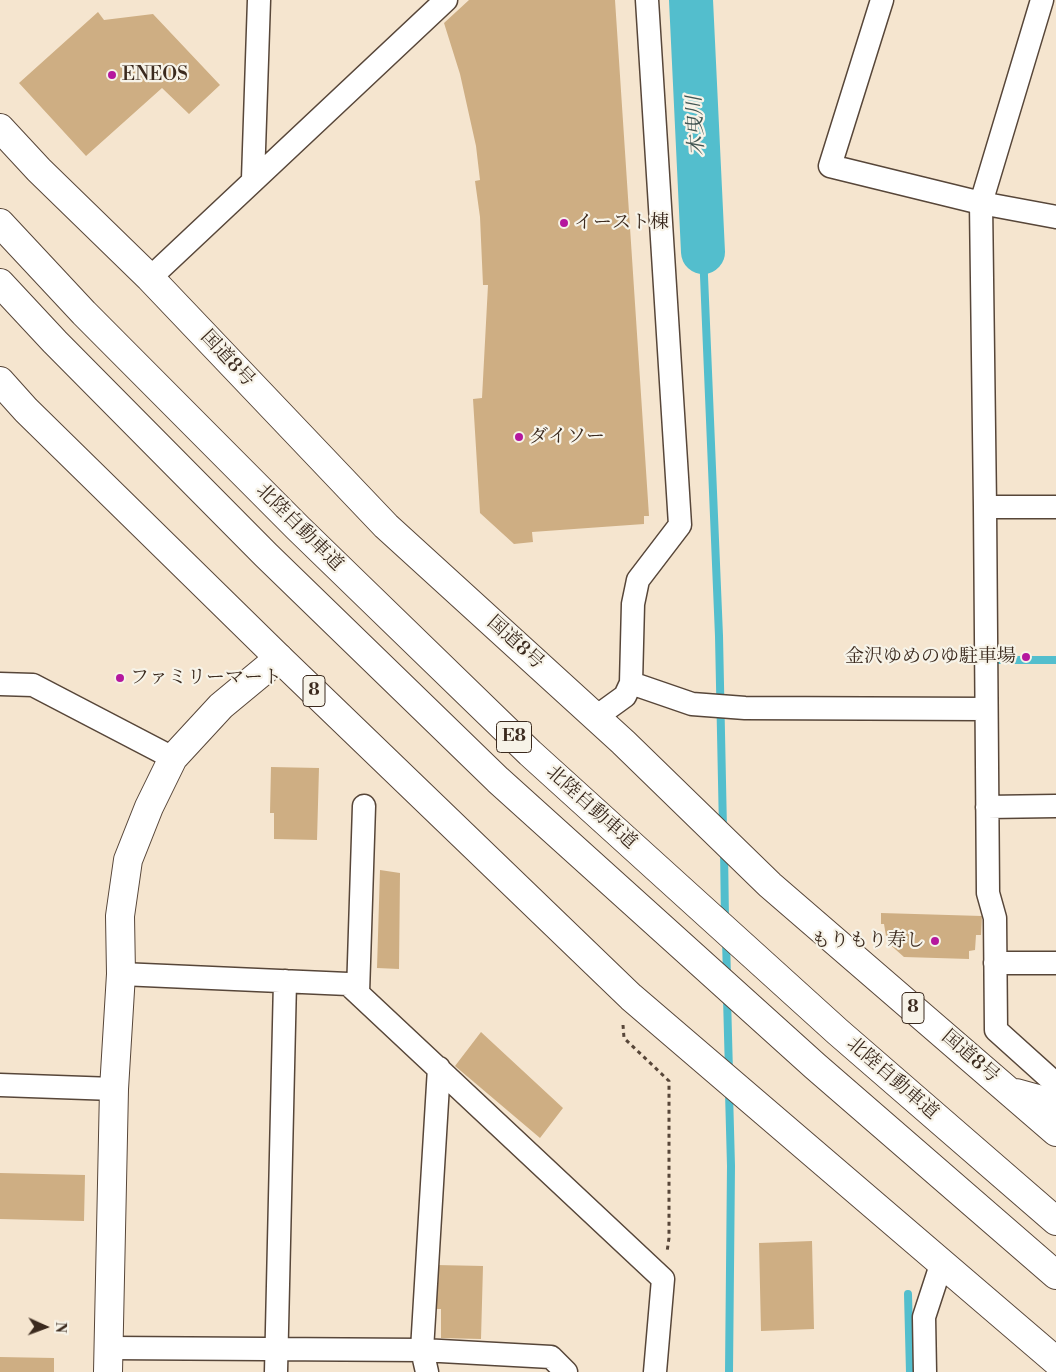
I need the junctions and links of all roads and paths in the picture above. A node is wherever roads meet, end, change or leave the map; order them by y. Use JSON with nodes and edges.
{"nodes":[{"id":1,"x":259,"y":0,"type":"edge"},
{"id":2,"x":446,"y":0,"type":"edge"},
{"id":3,"x":647,"y":0,"type":"edge"},
{"id":4,"x":882,"y":0,"type":"edge"},
{"id":5,"x":1042,"y":0,"type":"edge"},
{"id":6,"x":0,"y":128,"type":"edge"},
{"id":7,"x":253,"y":179,"type":"junction"},
{"id":8,"x":981,"y":203,"type":"junction"},
{"id":9,"x":1056,"y":217,"type":"edge"},
{"id":10,"x":0,"y":223,"type":"edge"},
{"id":11,"x":150,"y":278,"type":"junction"},
{"id":12,"x":0,"y":283,"type":"edge"},
{"id":13,"x":0,"y":380,"type":"edge"},
{"id":14,"x":1056,"y":507,"type":"edge"},
{"id":15,"x":985,"y":508,"type":"junction"},
{"id":16,"x":279,"y":658,"type":"junction"},
{"id":17,"x":0,"y":684,"type":"edge"},
{"id":18,"x":632,"y":684,"type":"junction"},
{"id":19,"x":986,"y":709,"type":"junction"},
{"id":20,"x":596,"y":716,"type":"junction"},
{"id":21,"x":173,"y":758,"type":"junction"},
{"id":22,"x":364,"y":806,"type":"dead end"},
{"id":23,"x":1056,"y":806,"type":"edge"},
{"id":24,"x":987,"y":807,"type":"junction"},
{"id":25,"x":1056,"y":962,"type":"edge"},
{"id":26,"x":995,"y":963,"type":"junction"},
{"id":27,"x":121,"y":974,"type":"junction"},
{"id":28,"x":285,"y":981,"type":"junction"},
{"id":29,"x":626,"y":992,"type":"junction"},
{"id":30,"x":358,"y":993,"type":"junction"},
{"id":31,"x":438,"y":1068,"type":"junction"},
{"id":32,"x":1056,"y":1084,"type":"edge"},
{"id":33,"x":0,"y":1085,"type":"edge"},
{"id":34,"x":114,"y":1089,"type":"junction"},
{"id":35,"x":1009,"y":1092,"type":"junction"},
{"id":36,"x":1056,"y":1104,"type":"edge"},
{"id":37,"x":1056,"y":1132,"type":"edge"},
{"id":38,"x":1056,"y":1221,"type":"edge"},
{"id":39,"x":941,"y":1264,"type":"junction"},
{"id":40,"x":1056,"y":1275,"type":"edge"},
{"id":41,"x":663,"y":1279,"type":"junction"},
{"id":42,"x":275,"y":1349,"type":"junction"},
{"id":43,"x":422,"y":1350,"type":"junction"},
{"id":44,"x":109,"y":1360,"type":"edge"},
{"id":45,"x":1056,"y":1361,"type":"edge"},
{"id":46,"x":276,"y":1372,"type":"edge"},
{"id":47,"x":427,"y":1372,"type":"edge"},
{"id":48,"x":566,"y":1372,"type":"edge"},
{"id":49,"x":655,"y":1372,"type":"edge"},
{"id":50,"x":925,"y":1372,"type":"edge"}],
"edges":[{"from":1,"to":7,"type":"street"},
{"from":2,"to":7,"type":"street"},
{"from":3,"to":18,"type":"street"},
{"from":4,"to":8,"type":"street"},
{"from":5,"to":8,"type":"street"},
{"from":6,"to":11,"type":"main road","name":"国道8号","number":"8"},
{"from":7,"to":11,"type":"street"},
{"from":8,"to":9,"type":"street"},
{"from":8,"to":15,"type":"street"},
{"from":10,"to":38,"type":"main road","name":"北陸自動車道","number":"E8"},
{"from":11,"to":20,"type":"main road","name":"国道8号","number":"8"},
{"from":12,"to":40,"type":"main road","number":"E8"},
{"from":13,"to":16,"type":"main road","number":"8"},
{"from":14,"to":15,"type":"street"},
{"from":15,"to":19,"type":"street"},
{"from":16,"to":21,"type":"main road"},
{"from":16,"to":29,"type":"main road","number":"8"},
{"from":17,"to":21,"type":"street"},
{"from":18,"to":19,"type":"street"},
{"from":18,"to":20,"type":"street"},
{"from":19,"to":24,"type":"street"},
{"from":20,"to":35,"type":"main road","name":"国道8号","number":"8"},
{"from":21,"to":27,"type":"main road"},
{"from":22,"to":30,"type":"street"},
{"from":23,"to":24,"type":"street"},
{"from":24,"to":26,"type":"street"},
{"from":25,"to":26,"type":"street"},
{"from":26,"to":32,"type":"street"},
{"from":27,"to":28,"type":"street"},
{"from":27,"to":34,"type":"main road"},
{"from":28,"to":30,"type":"street"},
{"from":28,"to":42,"type":"street"},
{"from":29,"to":39,"type":"main road","number":"8"},
{"from":29,"to":41,"type":"path"},
{"from":30,"to":31,"type":"street"},
{"from":31,"to":41,"type":"street"},
{"from":31,"to":43,"type":"street"},
{"from":33,"to":34,"type":"street"},
{"from":34,"to":44,"type":"main road"},
{"from":35,"to":36,"type":"main road"},
{"from":35,"to":37,"type":"main road","name":"国道8号","number":"8"},
{"from":39,"to":45,"type":"main road","number":"8"},
{"from":39,"to":50,"type":"street"},
{"from":41,"to":49,"type":"street"},
{"from":42,"to":43,"type":"street"},
{"from":42,"to":44,"type":"street"},
{"from":42,"to":46,"type":"street"},
{"from":43,"to":47,"type":"street"},
{"from":43,"to":48,"type":"street"}]}
